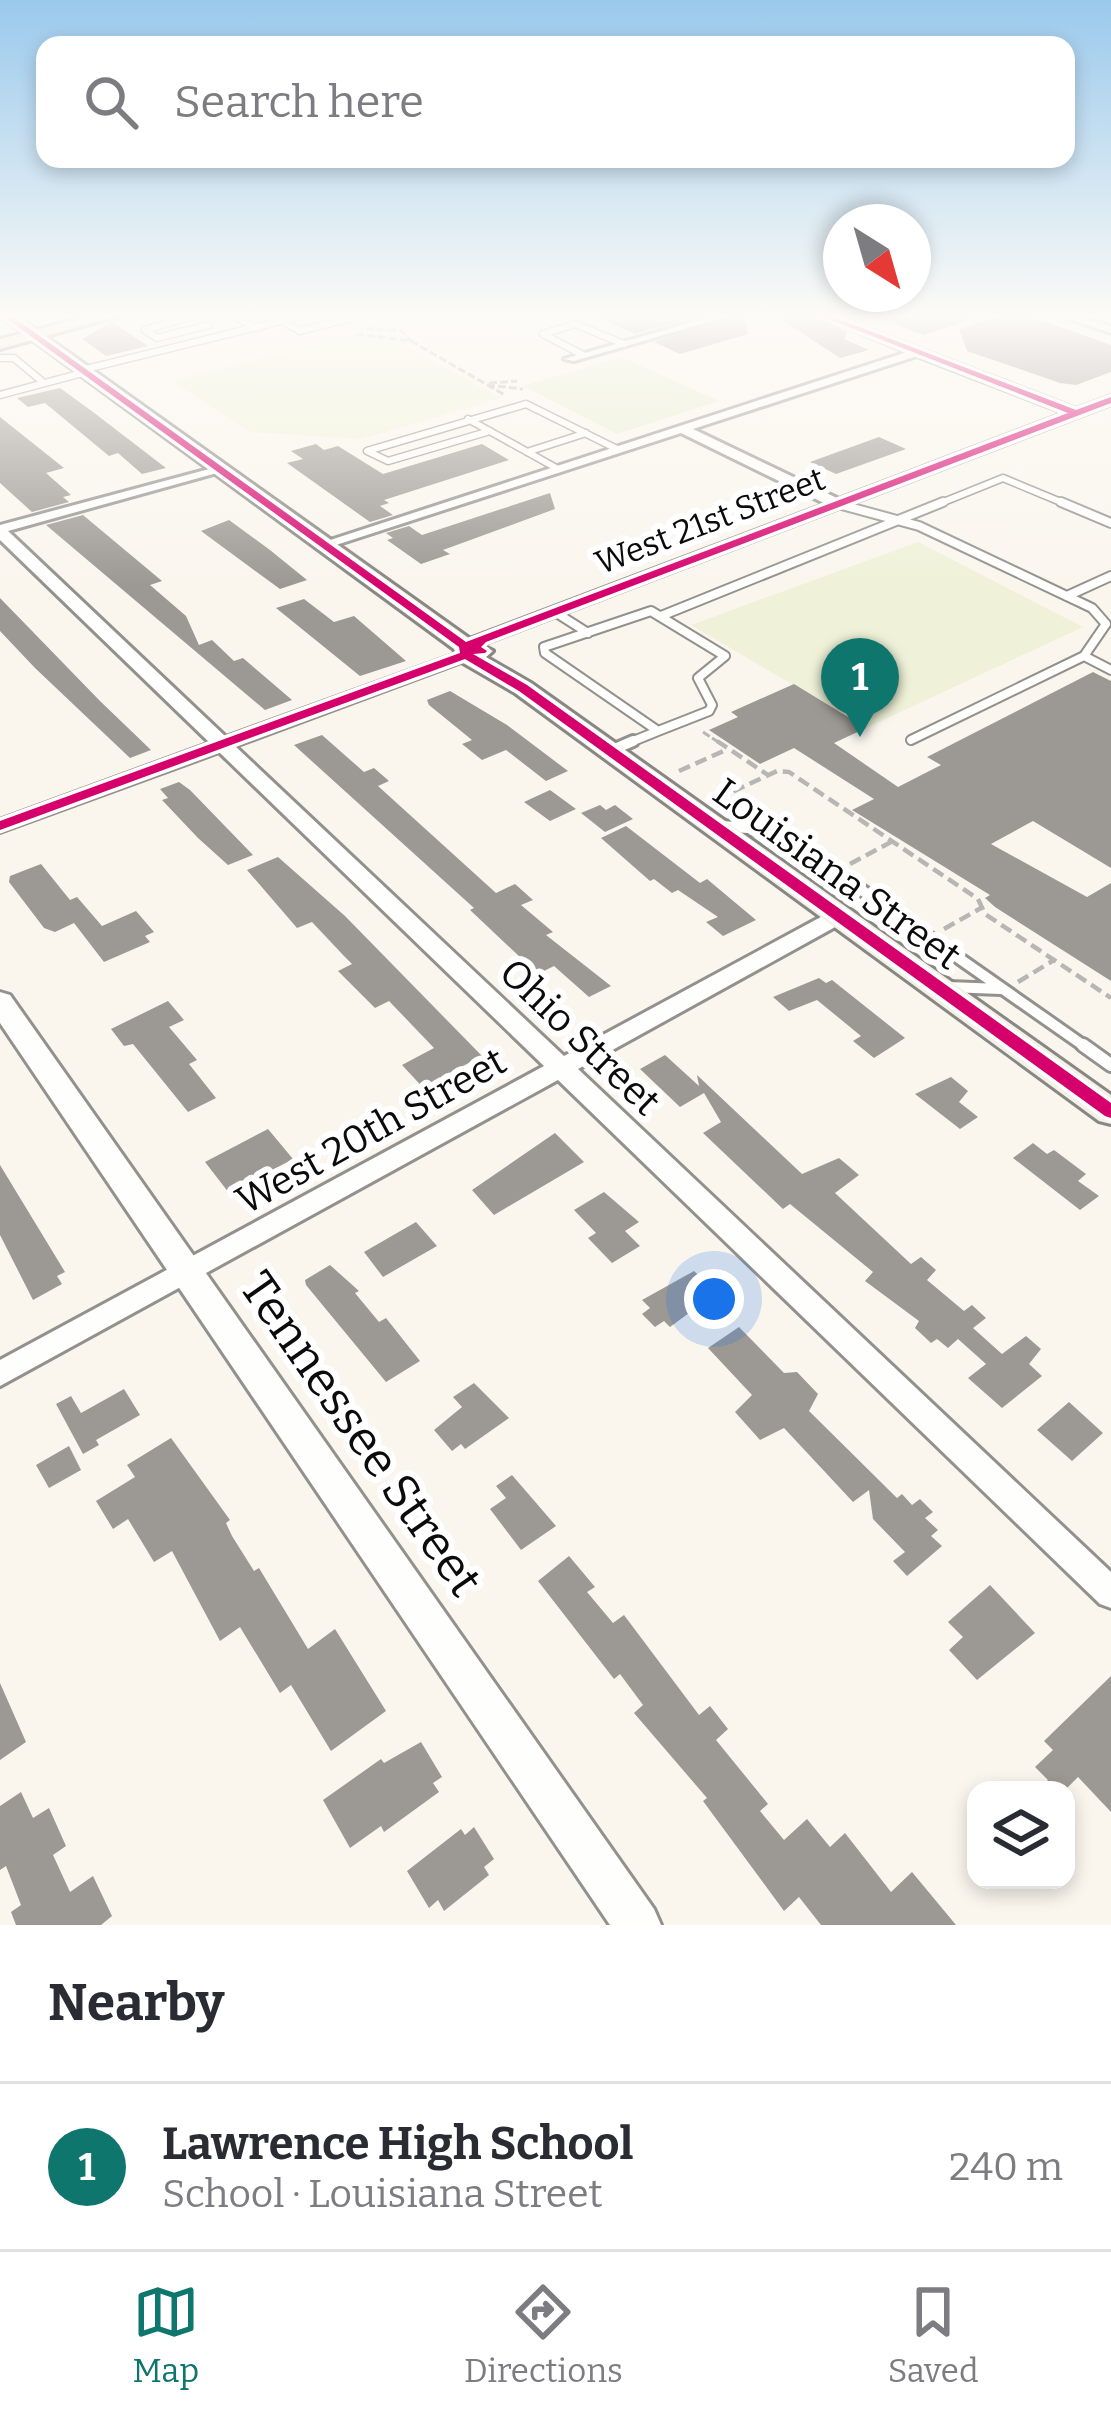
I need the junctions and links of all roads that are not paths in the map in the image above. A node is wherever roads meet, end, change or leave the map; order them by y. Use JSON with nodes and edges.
{"nodes":[{"id":1,"x":132,"y":406,"type":"edge"},
{"id":2,"x":519,"y":406,"type":"edge"},
{"id":3,"x":530,"y":406,"type":"edge"},
{"id":4,"x":750,"y":406,"type":"edge"},
{"id":5,"x":1057,"y":406,"type":"edge"},
{"id":6,"x":1095,"y":406,"type":"edge"},
{"id":7,"x":1076,"y":413,"type":"junction"},
{"id":8,"x":468,"y":419,"type":"junction"},
{"id":9,"x":681,"y":428,"type":"junction"},
{"id":10,"x":490,"y":431,"type":"junction"},
{"id":11,"x":586,"y":433,"type":"junction"},
{"id":12,"x":617,"y":449,"type":"junction"},
{"id":13,"x":527,"y":452,"type":"junction"},
{"id":14,"x":219,"y":468,"type":"junction"},
{"id":15,"x":558,"y":469,"type":"junction"},
{"id":16,"x":838,"y":504,"type":"junction"},
{"id":17,"x":897,"y":521,"type":"junction"},
{"id":18,"x":1111,"y":523,"type":"edge"},
{"id":19,"x":0,"y":530,"type":"edge"},
{"id":20,"x":325,"y":544,"type":"junction"},
{"id":21,"x":1111,"y":576,"type":"edge"},
{"id":22,"x":1067,"y":596,"type":"junction"},
{"id":23,"x":555,"y":611,"type":"junction"},
{"id":24,"x":661,"y":616,"type":"junction"},
{"id":25,"x":583,"y":635,"type":"junction"},
{"id":26,"x":466,"y":650,"type":"junction"},
{"id":27,"x":1084,"y":656,"type":"junction"},
{"id":28,"x":1111,"y":670,"type":"edge"},
{"id":29,"x":660,"y":733,"type":"junction"},
{"id":30,"x":911,"y":740,"type":"dead end"},
{"id":31,"x":222,"y":744,"type":"junction"},
{"id":32,"x":610,"y":751,"type":"junction"},
{"id":33,"x":710,"y":816,"type":"junction"},
{"id":34,"x":0,"y":826,"type":"edge"},
{"id":35,"x":839,"y":916,"type":"junction"},
{"id":36,"x":1009,"y":987,"type":"junction"},
{"id":37,"x":939,"y":988,"type":"junction"},
{"id":38,"x":0,"y":1002,"type":"edge"},
{"id":39,"x":1111,"y":1065,"type":"edge"},
{"id":40,"x":560,"y":1068,"type":"junction"},
{"id":41,"x":1111,"y":1112,"type":"edge"},
{"id":42,"x":187,"y":1272,"type":"junction"},
{"id":43,"x":0,"y":1374,"type":"edge"},
{"id":44,"x":1111,"y":1593,"type":"edge"},
{"id":45,"x":638,"y":1925,"type":"edge"}],
"edges":[{"from":1,"to":14,"type":"main road","name":"Louisiana Street"},
{"from":2,"to":8,"type":"lane"},
{"from":3,"to":11,"type":"lane"},
{"from":4,"to":9,"type":"street"},
{"from":5,"to":7,"type":"street"},
{"from":6,"to":7,"type":"street","name":"West 21st Street"},
{"from":7,"to":16,"type":"street","name":"West 21st Street"},
{"from":8,"to":10,"type":"lane"},
{"from":8,"to":10,"type":"lane"},
{"from":9,"to":12,"type":"street"},
{"from":9,"to":16,"type":"street"},
{"from":10,"to":13,"type":"lane"},
{"from":11,"to":12,"type":"lane"},
{"from":11,"to":13,"type":"lane"},
{"from":12,"to":15,"type":"street"},
{"from":13,"to":15,"type":"lane"},
{"from":14,"to":19,"type":"street"},
{"from":14,"to":20,"type":"main road","name":"Louisiana Street"},
{"from":15,"to":20,"type":"street"},
{"from":16,"to":17,"type":"lane"},
{"from":16,"to":23,"type":"street","name":"West 21st Street"},
{"from":17,"to":18,"type":"lane"},
{"from":17,"to":22,"type":"lane"},
{"from":17,"to":24,"type":"lane"},
{"from":19,"to":31,"type":"street","name":"Ohio Street"},
{"from":20,"to":26,"type":"main road","name":"Louisiana Street"},
{"from":21,"to":22,"type":"lane"},
{"from":22,"to":27,"type":"lane"},
{"from":23,"to":25,"type":"lane"},
{"from":23,"to":26,"type":"street","name":"West 21st Street"},
{"from":24,"to":25,"type":"lane"},
{"from":24,"to":29,"type":"lane"},
{"from":25,"to":29,"type":"lane"},
{"from":26,"to":31,"type":"street","name":"West 21st Street"},
{"from":26,"to":32,"type":"main road","name":"Louisiana Street"},
{"from":27,"to":28,"type":"lane"},
{"from":27,"to":30,"type":"lane"},
{"from":29,"to":32,"type":"lane"},
{"from":31,"to":34,"type":"street","name":"West 21st Street"},
{"from":31,"to":40,"type":"street","name":"Ohio Street"},
{"from":32,"to":33,"type":"main road","name":"Louisiana Street"},
{"from":33,"to":35,"type":"main road","name":"Louisiana Street"},
{"from":33,"to":36,"type":"lane"},
{"from":35,"to":37,"type":"main road","name":"Louisiana Street"},
{"from":35,"to":40,"type":"street","name":"West 20th Street"},
{"from":36,"to":37,"type":"lane"},
{"from":36,"to":39,"type":"lane"},
{"from":37,"to":41,"type":"main road","name":"Louisiana Street"},
{"from":38,"to":42,"type":"street","name":"Tennessee Street"},
{"from":40,"to":42,"type":"street","name":"West 20th Street"},
{"from":40,"to":44,"type":"street","name":"Ohio Street"},
{"from":42,"to":43,"type":"street","name":"West 20th Street"},
{"from":42,"to":45,"type":"street","name":"Tennessee Street"}]}
